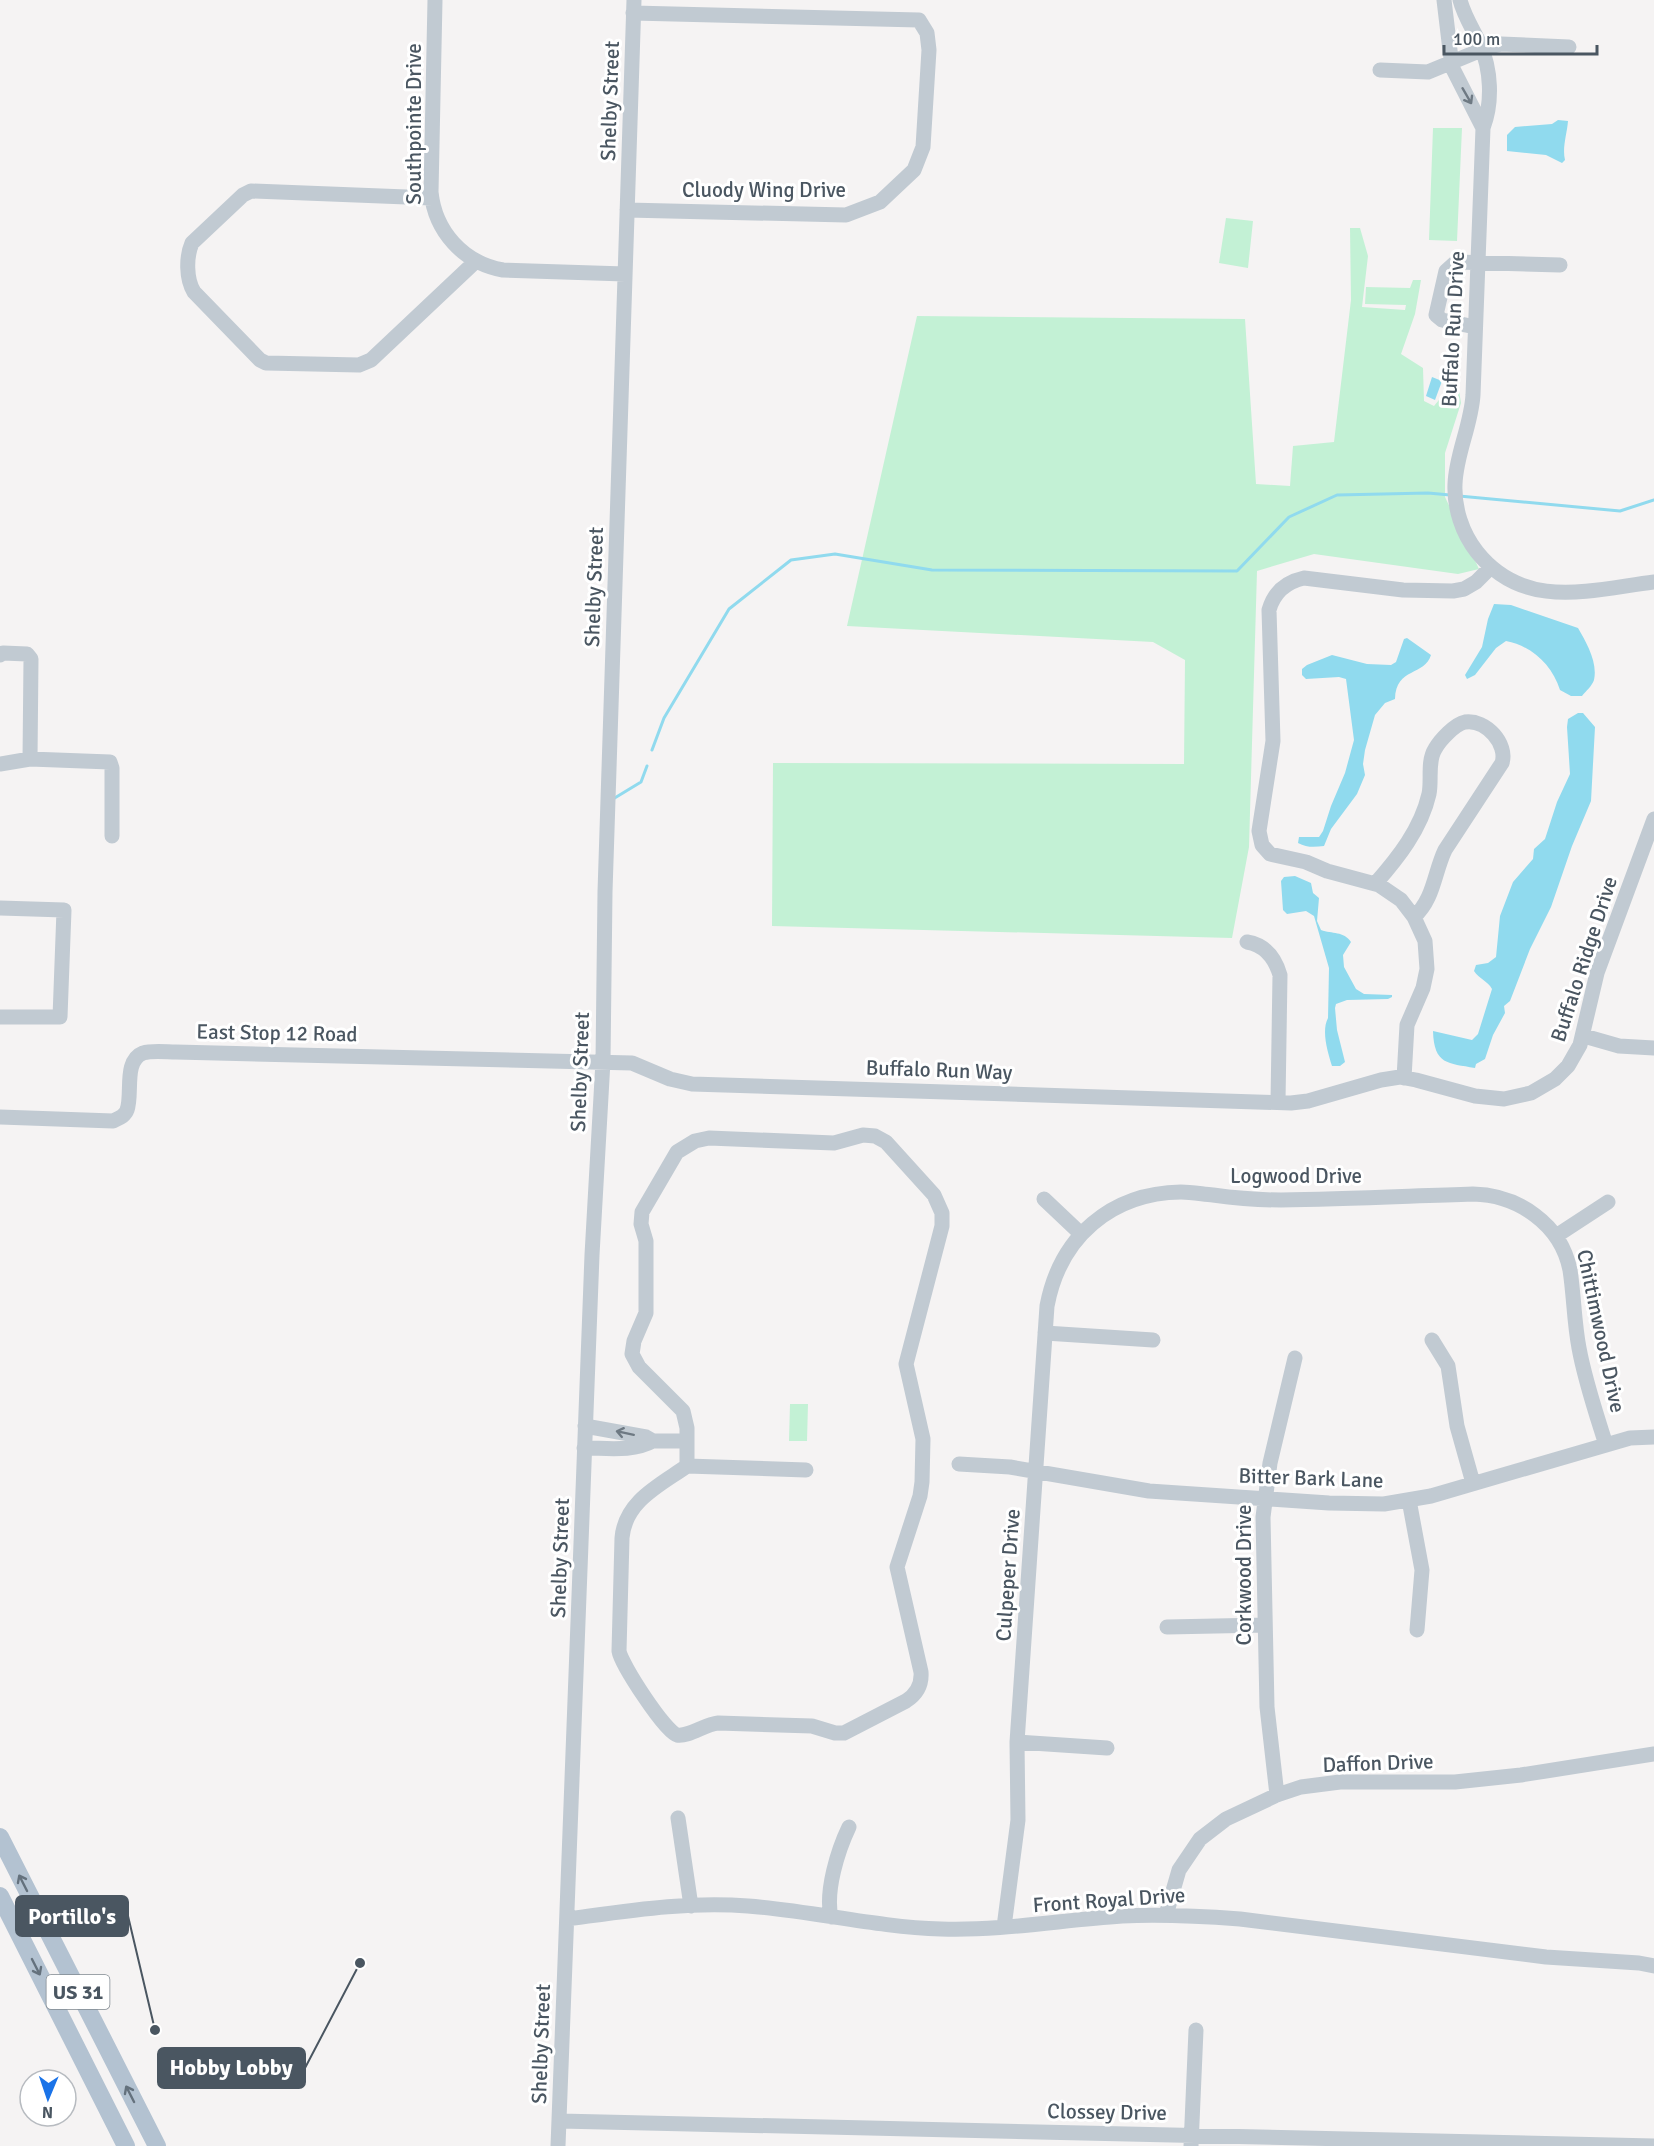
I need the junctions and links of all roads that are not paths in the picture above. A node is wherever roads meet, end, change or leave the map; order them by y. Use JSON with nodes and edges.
{"nodes":[{"id":1,"x":435,"y":0,"type":"edge"},
{"id":2,"x":1444,"y":0,"type":"edge"},
{"id":3,"x":1460,"y":0,"type":"edge"},
{"id":4,"x":634,"y":7,"type":"edge"},
{"id":5,"x":1569,"y":47,"type":"dead end"},
{"id":6,"x":1482,"y":50,"type":"junction"},
{"id":7,"x":1451,"y":63,"type":"junction"},
{"id":8,"x":1380,"y":70,"type":"dead end"},
{"id":9,"x":1483,"y":128,"type":"junction"},
{"id":10,"x":432,"y":198,"type":"junction"},
{"id":11,"x":627,"y":210,"type":"junction"},
{"id":12,"x":476,"y":261,"type":"junction"},
{"id":13,"x":1477,"y":262,"type":"junction"},
{"id":14,"x":1560,"y":265,"type":"dead end"},
{"id":15,"x":625,"y":274,"type":"junction"},
{"id":16,"x":1475,"y":327,"type":"junction"},
{"id":17,"x":1491,"y":567,"type":"junction"},
{"id":18,"x":1654,"y":582,"type":"edge"},
{"id":19,"x":0,"y":655,"type":"edge"},
{"id":20,"x":30,"y":759,"type":"junction"},
{"id":21,"x":0,"y":764,"type":"edge"},
{"id":22,"x":1654,"y":819,"type":"edge"},
{"id":23,"x":112,"y":836,"type":"dead end"},
{"id":24,"x":1648,"y":853,"type":"edge"},
{"id":25,"x":1375,"y":884,"type":"junction"},
{"id":26,"x":0,"y":908,"type":"edge"},
{"id":27,"x":1414,"y":916,"type":"junction"},
{"id":28,"x":1247,"y":942,"type":"dead end"},
{"id":29,"x":0,"y":1017,"type":"edge"},
{"id":30,"x":1584,"y":1036,"type":"junction"},
{"id":31,"x":1654,"y":1048,"type":"edge"},
{"id":32,"x":603,"y":1061,"type":"junction"},
{"id":33,"x":1404,"y":1078,"type":"junction"},
{"id":34,"x":1278,"y":1102,"type":"junction"},
{"id":35,"x":0,"y":1117,"type":"edge"},
{"id":36,"x":1044,"y":1199,"type":"dead end"},
{"id":37,"x":1608,"y":1202,"type":"dead end"},
{"id":38,"x":1522,"y":1206,"type":"joint"},
{"id":39,"x":1081,"y":1234,"type":"junction"},
{"id":40,"x":1556,"y":1236,"type":"junction"},
{"id":41,"x":1045,"y":1333,"type":"junction"},
{"id":42,"x":1153,"y":1340,"type":"dead end"},
{"id":43,"x":1432,"y":1340,"type":"dead end"},
{"id":44,"x":1295,"y":1358,"type":"dead end"},
{"id":45,"x":585,"y":1426,"type":"junction"},
{"id":46,"x":1654,"y":1437,"type":"edge"},
{"id":47,"x":653,"y":1441,"type":"junction"},
{"id":48,"x":687,"y":1441,"type":"junction"},
{"id":49,"x":1605,"y":1445,"type":"junction"},
{"id":50,"x":584,"y":1448,"type":"junction"},
{"id":51,"x":960,"y":1464,"type":"dead end"},
{"id":52,"x":687,"y":1466,"type":"junction"},
{"id":53,"x":806,"y":1470,"type":"dead end"},
{"id":54,"x":1037,"y":1472,"type":"junction"},
{"id":55,"x":1473,"y":1483,"type":"junction"},
{"id":56,"x":1265,"y":1499,"type":"junction"},
{"id":57,"x":1409,"y":1500,"type":"junction"},
{"id":58,"x":1265,"y":1625,"type":"junction"},
{"id":59,"x":1167,"y":1627,"type":"dead end"},
{"id":60,"x":1417,"y":1630,"type":"dead end"},
{"id":61,"x":1017,"y":1742,"type":"junction"},
{"id":62,"x":1107,"y":1748,"type":"dead end"},
{"id":63,"x":1654,"y":1754,"type":"edge"},
{"id":64,"x":1277,"y":1795,"type":"junction"},
{"id":65,"x":678,"y":1818,"type":"dead end"},
{"id":66,"x":849,"y":1827,"type":"dead end"},
{"id":67,"x":0,"y":1838,"type":"edge"},
{"id":68,"x":0,"y":1896,"type":"edge"},
{"id":69,"x":691,"y":1906,"type":"junction"},
{"id":70,"x":1166,"y":1915,"type":"junction"},
{"id":71,"x":831,"y":1917,"type":"junction"},
{"id":72,"x":567,"y":1919,"type":"junction"},
{"id":73,"x":1004,"y":1927,"type":"junction"},
{"id":74,"x":1654,"y":1966,"type":"edge"},
{"id":75,"x":1196,"y":2030,"type":"dead end"},
{"id":76,"x":560,"y":2121,"type":"junction"},
{"id":77,"x":1192,"y":2140,"type":"edge"},
{"id":78,"x":126,"y":2146,"type":"edge"},
{"id":79,"x":157,"y":2146,"type":"edge"},
{"id":80,"x":558,"y":2146,"type":"edge"},
{"id":81,"x":1654,"y":2146,"type":"edge"}],
"edges":[{"from":1,"to":10,"type":"street","name":"Southpointe Drive"},
{"from":2,"to":7,"type":"street"},
{"from":3,"to":6,"type":"street","name":"Buffalo Run Drive"},
{"from":4,"to":11,"type":"street","name":"Shelby Street"},
{"from":4,"to":11,"type":"street","name":"Cluody Wing Drive"},
{"from":5,"to":6,"type":"street"},
{"from":6,"to":7,"type":"street"},
{"from":6,"to":9,"type":"street","name":"Buffalo Run Drive"},
{"from":7,"to":8,"type":"street"},
{"from":7,"to":9,"type":"street","one_way":true},
{"from":9,"to":13,"type":"street","name":"Buffalo Run Drive"},
{"from":10,"to":12,"type":"street","name":"Southpointe Drive"},
{"from":10,"to":12,"type":"street"},
{"from":11,"to":15,"type":"street","name":"Shelby Street"},
{"from":12,"to":15,"type":"street","name":"Southpointe Drive"},
{"from":13,"to":14,"type":"street"},
{"from":13,"to":16,"type":"street","name":"Buffalo Run Drive"},
{"from":13,"to":16,"type":"street"},
{"from":15,"to":32,"type":"street","name":"Shelby Street"},
{"from":16,"to":17,"type":"street","name":"Buffalo Run Drive"},
{"from":17,"to":18,"type":"street","name":"Buffalo Run Drive"},
{"from":17,"to":25,"type":"street"},
{"from":19,"to":20,"type":"street"},
{"from":20,"to":21,"type":"street"},
{"from":20,"to":23,"type":"street"},
{"from":22,"to":24,"type":"street","name":"Buffalo Ridge Drive"},
{"from":24,"to":30,"type":"street","name":"Buffalo Ridge Drive"},
{"from":25,"to":27,"type":"street"},
{"from":25,"to":27,"type":"street"},
{"from":26,"to":29,"type":"street"},
{"from":27,"to":33,"type":"street"},
{"from":28,"to":34,"type":"street"},
{"from":30,"to":31,"type":"street"},
{"from":30,"to":33,"type":"street","name":"Buffalo Ridge Drive"},
{"from":32,"to":34,"type":"street","name":"Buffalo Run Way"},
{"from":32,"to":35,"type":"street","name":"East Stop 12 Road"},
{"from":32,"to":45,"type":"street","name":"Shelby Street"},
{"from":33,"to":34,"type":"street","name":"Buffalo Run Way"},
{"from":36,"to":39,"type":"street"},
{"from":37,"to":40,"type":"street"},
{"from":38,"to":39,"type":"street","name":"Logwood Drive"},
{"from":38,"to":40,"type":"street","name":"Chittimwood Drive"},
{"from":39,"to":41,"type":"street","name":"Culpeper Drive"},
{"from":40,"to":49,"type":"street","name":"Chittimwood Drive"},
{"from":41,"to":42,"type":"street"},
{"from":41,"to":54,"type":"street","name":"Culpeper Drive"},
{"from":43,"to":55,"type":"street"},
{"from":44,"to":56,"type":"street","name":"Corkwood Drive"},
{"from":47,"to":45,"type":"street","one_way":true},
{"from":45,"to":50,"type":"street","name":"Shelby Street"},
{"from":46,"to":49,"type":"street","name":"Bitter Bark Lane"},
{"from":47,"to":48,"type":"street"},
{"from":47,"to":50,"type":"street"},
{"from":48,"to":52,"type":"street"},
{"from":48,"to":52,"type":"street"},
{"from":49,"to":55,"type":"street","name":"Bitter Bark Lane"},
{"from":50,"to":72,"type":"street","name":"Shelby Street"},
{"from":51,"to":54,"type":"street","name":"Bitter Bark Lane"},
{"from":52,"to":53,"type":"street"},
{"from":54,"to":56,"type":"street","name":"Bitter Bark Lane"},
{"from":54,"to":61,"type":"street","name":"Culpeper Drive"},
{"from":55,"to":57,"type":"street","name":"Bitter Bark Lane"},
{"from":56,"to":57,"type":"street","name":"Bitter Bark Lane"},
{"from":56,"to":58,"type":"street","name":"Corkwood Drive"},
{"from":57,"to":60,"type":"street"},
{"from":58,"to":59,"type":"street"},
{"from":58,"to":64,"type":"street","name":"Corkwood Drive"},
{"from":61,"to":62,"type":"street"},
{"from":61,"to":73,"type":"street","name":"Culpeper Drive"},
{"from":63,"to":64,"type":"street","name":"Daffon Drive"},
{"from":64,"to":70,"type":"street","name":"Daffon Drive"},
{"from":65,"to":69,"type":"street"},
{"from":66,"to":71,"type":"street"},
{"from":79,"to":67,"type":"main road","number":"US 31","one_way":true},
{"from":68,"to":78,"type":"main road","number":"US 31","one_way":true},
{"from":69,"to":71,"type":"street","name":"Front Royal Drive"},
{"from":69,"to":72,"type":"street","name":"Front Royal Drive"},
{"from":70,"to":73,"type":"street","name":"Front Royal Drive"},
{"from":70,"to":74,"type":"street","name":"Front Royal Drive"},
{"from":71,"to":73,"type":"street","name":"Front Royal Drive"},
{"from":72,"to":76,"type":"street","name":"Shelby Street"},
{"from":75,"to":77,"type":"street"},
{"from":76,"to":77,"type":"street","name":"Clossey Drive"},
{"from":76,"to":80,"type":"street","name":"Shelby Street"},
{"from":77,"to":81,"type":"street","name":"Clossey Drive"}]}
